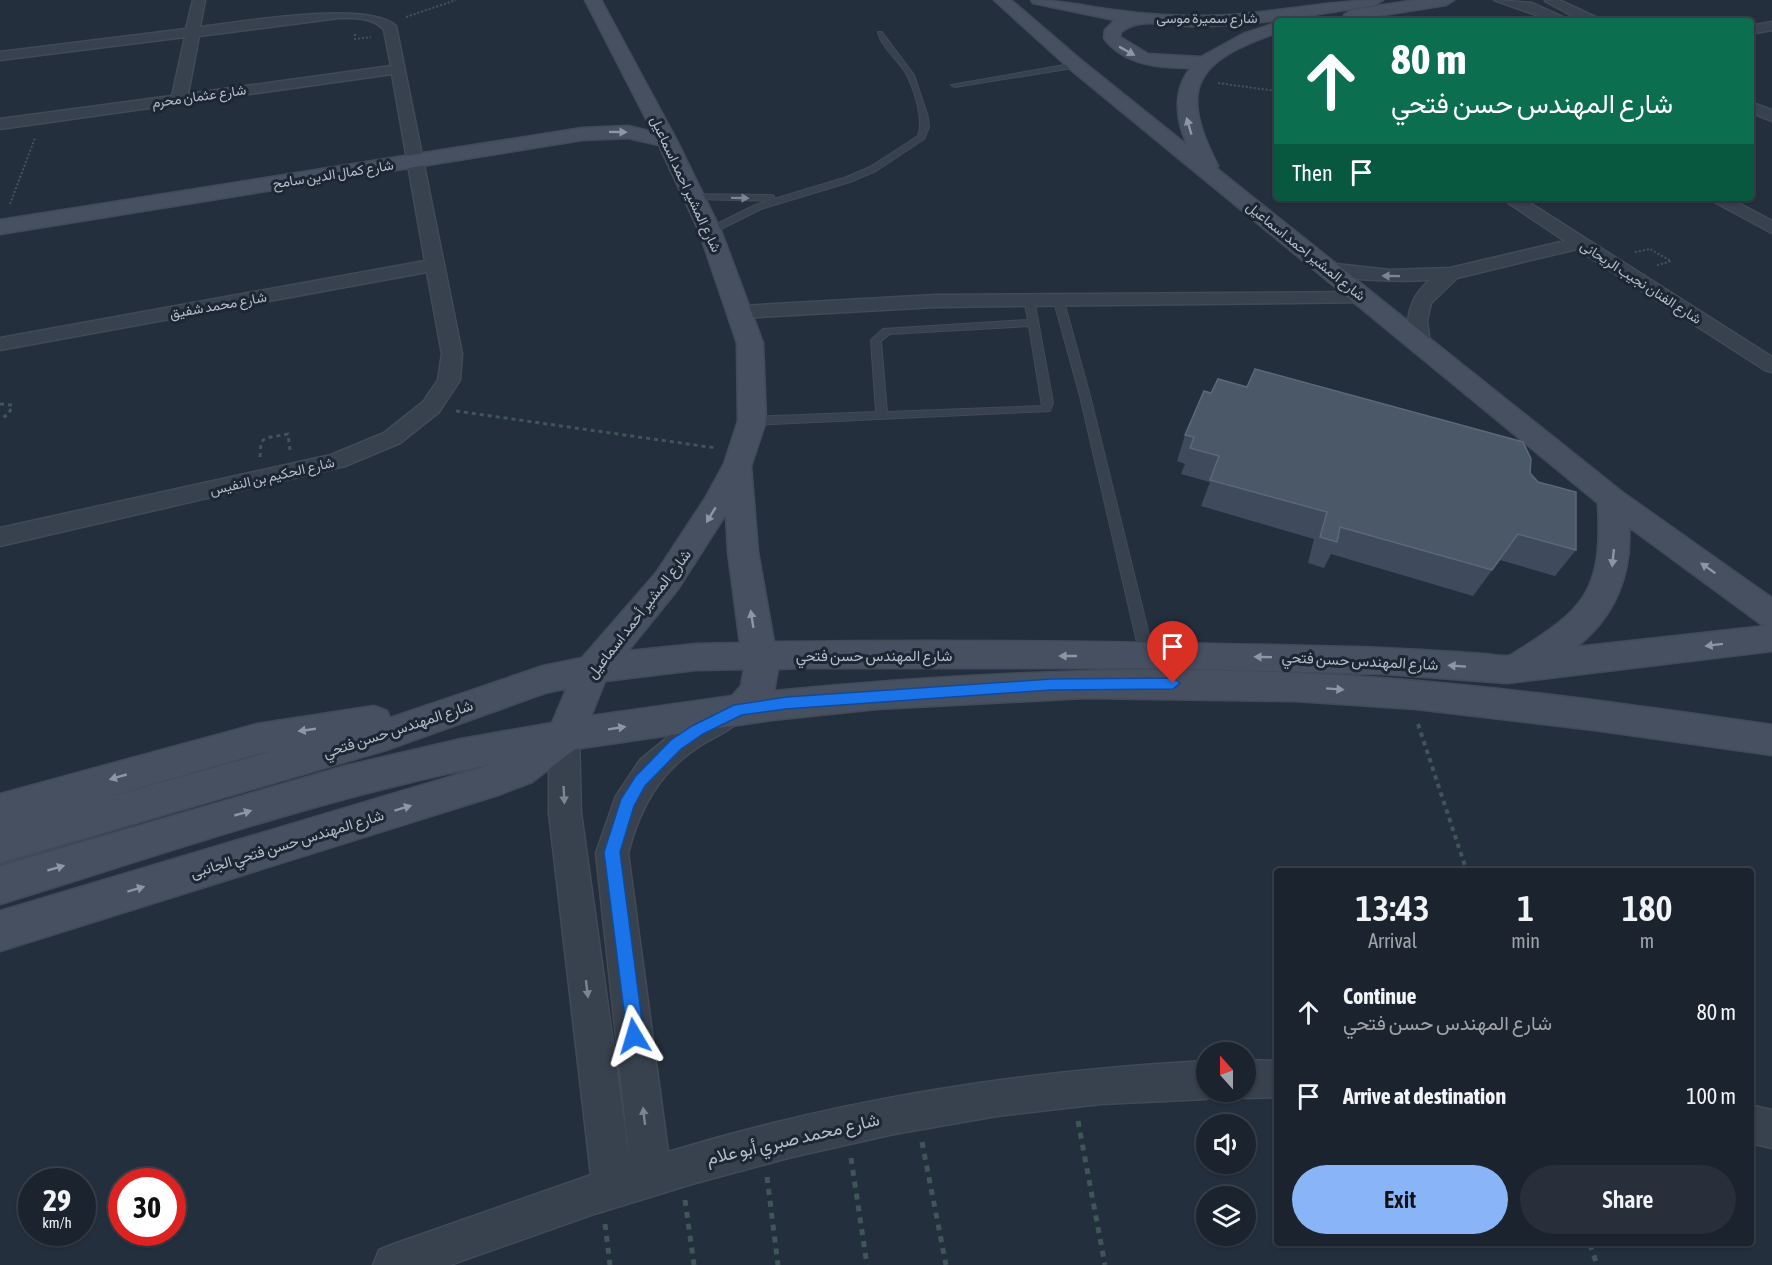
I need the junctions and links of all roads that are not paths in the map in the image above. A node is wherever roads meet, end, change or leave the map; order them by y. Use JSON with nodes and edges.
{"nodes":[{"id":1,"x":593,"y":0,"type":"edge"},
{"id":2,"x":1002,"y":0,"type":"edge"},
{"id":3,"x":1040,"y":0,"type":"edge"},
{"id":4,"x":1375,"y":0,"type":"edge"},
{"id":5,"x":1446,"y":0,"type":"edge"},
{"id":6,"x":1500,"y":0,"type":"edge"},
{"id":7,"x":1549,"y":0,"type":"edge"},
{"id":8,"x":198,"y":6,"type":"edge"},
{"id":9,"x":1140,"y":18,"type":"junction"},
{"id":10,"x":1336,"y":18,"type":"edge"},
{"id":11,"x":1557,"y":18,"type":"edge"},
{"id":12,"x":1587,"y":18,"type":"edge"},
{"id":13,"x":252,"y":25,"type":"junction"},
{"id":14,"x":1772,"y":26,"type":"edge"},
{"id":15,"x":1274,"y":29,"type":"edge"},
{"id":16,"x":1754,"y":29,"type":"edge"},
{"id":17,"x":192,"y":32,"type":"junction"},
{"id":18,"x":880,"y":33,"type":"dead end"},
{"id":19,"x":127,"y":40,"type":"junction"},
{"id":20,"x":0,"y":56,"type":"edge"},
{"id":21,"x":1204,"y":62,"type":"junction"},
{"id":22,"x":1076,"y":65,"type":"junction"},
{"id":23,"x":399,"y":69,"type":"junction"},
{"id":24,"x":956,"y":85,"type":"dead end"},
{"id":25,"x":642,"y":93,"type":"junction"},
{"id":26,"x":1754,"y":94,"type":"edge"},
{"id":27,"x":179,"y":99,"type":"junction"},
{"id":28,"x":1772,"y":102,"type":"edge"},
{"id":29,"x":1754,"y":108,"type":"edge"},
{"id":30,"x":1772,"y":116,"type":"edge"},
{"id":31,"x":0,"y":124,"type":"edge"},
{"id":32,"x":667,"y":141,"type":"junction"},
{"id":33,"x":415,"y":155,"type":"junction"},
{"id":34,"x":1215,"y":178,"type":"junction"},
{"id":35,"x":694,"y":196,"type":"junction"},
{"id":36,"x":785,"y":197,"type":"junction"},
{"id":37,"x":1515,"y":201,"type":"edge"},
{"id":38,"x":1722,"y":201,"type":"edge"},
{"id":39,"x":2,"y":218,"type":"edge"},
{"id":40,"x":1772,"y":228,"type":"edge"},
{"id":41,"x":710,"y":231,"type":"junction"},
{"id":42,"x":1580,"y":243,"type":"junction"},
{"id":43,"x":435,"y":265,"type":"junction"},
{"id":44,"x":1327,"y":269,"type":"junction"},
{"id":45,"x":1450,"y":274,"type":"junction"},
{"id":46,"x":1029,"y":298,"type":"junction"},
{"id":47,"x":1058,"y":298,"type":"junction"},
{"id":48,"x":1363,"y":298,"type":"junction"},
{"id":49,"x":741,"y":312,"type":"junction"},
{"id":50,"x":1034,"y":323,"type":"junction"},
{"id":51,"x":1420,"y":344,"type":"junction"},
{"id":52,"x":0,"y":345,"type":"edge"},
{"id":53,"x":1772,"y":366,"type":"edge"},
{"id":54,"x":753,"y":377,"type":"joint"},
{"id":55,"x":882,"y":416,"type":"junction"},
{"id":56,"x":752,"y":421,"type":"junction"},
{"id":57,"x":740,"y":458,"type":"junction"},
{"id":58,"x":1612,"y":499,"type":"junction"},
{"id":59,"x":0,"y":537,"type":"edge"},
{"id":60,"x":1772,"y":615,"type":"edge"},
{"id":61,"x":1772,"y":639,"type":"edge"},
{"id":62,"x":1147,"y":655,"type":"junction"},
{"id":63,"x":758,"y":656,"type":"junction"},
{"id":64,"x":876,"y":657,"type":"junction"},
{"id":65,"x":593,"y":669,"type":"junction"},
{"id":66,"x":1507,"y":669,"type":"junction"},
{"id":67,"x":870,"y":696,"type":"junction"},
{"id":68,"x":469,"y":707,"type":"junction"},
{"id":69,"x":740,"y":710,"type":"junction"},
{"id":70,"x":564,"y":737,"type":"junction"},
{"id":71,"x":1772,"y":740,"type":"edge"},
{"id":72,"x":460,"y":755,"type":"junction"},
{"id":73,"x":0,"y":811,"type":"edge"},
{"id":74,"x":0,"y":845,"type":"edge"},
{"id":75,"x":0,"y":885,"type":"edge"},
{"id":76,"x":0,"y":931,"type":"edge"},
{"id":77,"x":1256,"y":1079,"type":"edge"},
{"id":78,"x":1274,"y":1079,"type":"edge"},
{"id":79,"x":1196,"y":1081,"type":"edge"},
{"id":80,"x":1754,"y":1125,"type":"edge"},
{"id":81,"x":1772,"y":1129,"type":"edge"},
{"id":82,"x":665,"y":1170,"type":"junction"},
{"id":83,"x":612,"y":1186,"type":"junction"},
{"id":84,"x":394,"y":1265,"type":"edge"}],
"edges":[{"from":1,"to":25,"type":"main road","name":"شارع المشير احمد اسماعيل"},
{"from":2,"to":22,"type":"main road","name":"شارع المشير احمد اسماعيل"},
{"from":3,"to":9,"type":"main road","name":"شارع سميرة موسى"},
{"from":4,"to":9,"type":"main road","name":"شارع سميرة موسى"},
{"from":5,"to":10,"type":"main road"},
{"from":6,"to":11,"type":"street"},
{"from":7,"to":12,"type":"street"},
{"from":8,"to":13,"type":"street"},
{"from":8,"to":17,"type":"street"},
{"from":8,"to":19,"type":"street"},
{"from":9,"to":21,"type":"main road","one_way":true},
{"from":13,"to":17,"type":"street"},
{"from":13,"to":23,"type":"street","name":"شارع الحكيم بن النفيس"},
{"from":14,"to":16,"type":"street"},
{"from":15,"to":21,"type":"main road","name":"شارع سميرة موسى"},
{"from":17,"to":19,"type":"street"},
{"from":17,"to":27,"type":"street"},
{"from":18,"to":36,"type":"lane"},
{"from":19,"to":20,"type":"street"},
{"from":34,"to":21,"type":"main road","name":"شارع سميرة موسى","one_way":true},
{"from":22,"to":24,"type":"lane"},
{"from":22,"to":34,"type":"main road","name":"شارع المشير احمد اسماعيل"},
{"from":23,"to":27,"type":"street","name":"شارع عثمان محرم"},
{"from":23,"to":33,"type":"street","name":"شارع الحكيم بن النفيس"},
{"from":25,"to":32,"type":"main road","name":"شارع المشير احمد اسماعيل"},
{"from":25,"to":33,"type":"main road","name":"شارع كمال الدين سامح"},
{"from":26,"to":28,"type":"street"},
{"from":27,"to":31,"type":"street","name":"شارع عثمان محرم"},
{"from":29,"to":30,"type":"street"},
{"from":33,"to":32,"type":"main road","name":"شارع كمال الدين سامح","one_way":true},
{"from":32,"to":35,"type":"main road","name":"شارع المشير احمد اسماعيل"},
{"from":33,"to":39,"type":"main road","name":"شارع كمال الدين سامح"},
{"from":33,"to":43,"type":"street","name":"شارع الحكيم بن النفيس"},
{"from":34,"to":44,"type":"main road","name":"شارع المشير احمد اسماعيل"},
{"from":35,"to":36,"type":"lane","one_way":true},
{"from":35,"to":41,"type":"main road","name":"شارع المشير احمد اسماعيل"},
{"from":36,"to":41,"type":"lane"},
{"from":37,"to":42,"type":"street","name":"شارع الفنان نجيب الريحانى"},
{"from":38,"to":40,"type":"street"},
{"from":41,"to":49,"type":"main road","name":"شارع المشير احمد اسماعيل"},
{"from":42,"to":45,"type":"street"},
{"from":42,"to":53,"type":"street","name":"شارع الفنان نجيب الريحانى"},
{"from":43,"to":52,"type":"street","name":"شارع محمد شفيق"},
{"from":43,"to":59,"type":"street","name":"شارع الحكيم بن النفيس"},
{"from":45,"to":44,"type":"street","one_way":true},
{"from":44,"to":48,"type":"main road","name":"شارع المشير احمد اسماعيل"},
{"from":45,"to":51,"type":"street"},
{"from":46,"to":47,"type":"street"},
{"from":46,"to":49,"type":"street"},
{"from":46,"to":50,"type":"lane"},
{"from":47,"to":48,"type":"street"},
{"from":47,"to":62,"type":"lane"},
{"from":48,"to":51,"type":"main road","name":"شارع المشير احمد اسماعيل"},
{"from":49,"to":54,"type":"main road","name":"شارع المشير احمد اسماعيل"},
{"from":50,"to":55,"type":"lane"},
{"from":50,"to":55,"type":"lane"},
{"from":51,"to":58,"type":"main road","name":"شارع المشير احمد اسماعيل"},
{"from":54,"to":56,"type":"main road","name":"شارع المشير أحمد اسماعيل"},
{"from":55,"to":56,"type":"lane"},
{"from":56,"to":57,"type":"main road","name":"شارع المشير أحمد اسماعيل"},
{"from":63,"to":57,"type":"main road","name":"شارع المشير أحمد اسماعيل","one_way":true},
{"from":57,"to":65,"type":"main road","name":"شارع المشير أحمد اسماعيل","one_way":true},
{"from":60,"to":58,"type":"main road","name":"شارع المشير احمد اسماعيل","one_way":true},
{"from":58,"to":66,"type":"main road","one_way":true},
{"from":61,"to":66,"type":"main road","name":"شارع المهندس حسن فتحي","one_way":true},
{"from":62,"to":64,"type":"main road","name":"شارع المهندس حسن فتحي","one_way":true},
{"from":66,"to":62,"type":"main road","name":"شارع المهندس حسن فتحي","one_way":true},
{"from":63,"to":64,"type":"main road","name":"شارع المهندس حسن فتحي"},
{"from":63,"to":65,"type":"main road","name":"شارع المهندس حسن فتحي"},
{"from":63,"to":69,"type":"main road","name":"شارع المشير أحمد اسماعيل"},
{"from":64,"to":67,"type":"main road"},
{"from":65,"to":68,"type":"main road","name":"شارع المهندس حسن فتحي"},
{"from":65,"to":70,"type":"main road","name":"شارع المشير أحمد اسماعيل"},
{"from":67,"to":69,"type":"main road","name":"شارع المهندس حسن فتحي"},
{"from":67,"to":71,"type":"main road","name":"شارع المهندس حسن فتحي","one_way":true},
{"from":68,"to":72,"type":"main road"},
{"from":68,"to":73,"type":"main road","one_way":true},
{"from":68,"to":74,"type":"main road","name":"شارع المهندس حسن فتحي"},
{"from":70,"to":69,"type":"main road","name":"شارع المهندس حسن فتحي","one_way":true},
{"from":82,"to":69,"type":"street","one_way":true},
{"from":70,"to":72,"type":"main road","name":"شارع المهندس حسن فتحي"},
{"from":76,"to":70,"type":"main road","name":"شارع المهندس حسن فتحي الجانبى","one_way":true},
{"from":70,"to":83,"type":"street","one_way":true},
{"from":75,"to":72,"type":"main road","name":"شارع المهندس حسن فتحي","one_way":true},
{"from":77,"to":78,"type":"street"},
{"from":79,"to":82,"type":"street","name":"شارع محمد صبري أبو علام"},
{"from":80,"to":81,"type":"street"},
{"from":82,"to":83,"type":"street","name":"شارع محمد صبري أبو علام"},
{"from":83,"to":84,"type":"street","name":"شارع محمد صبري أبو علام"}]}
